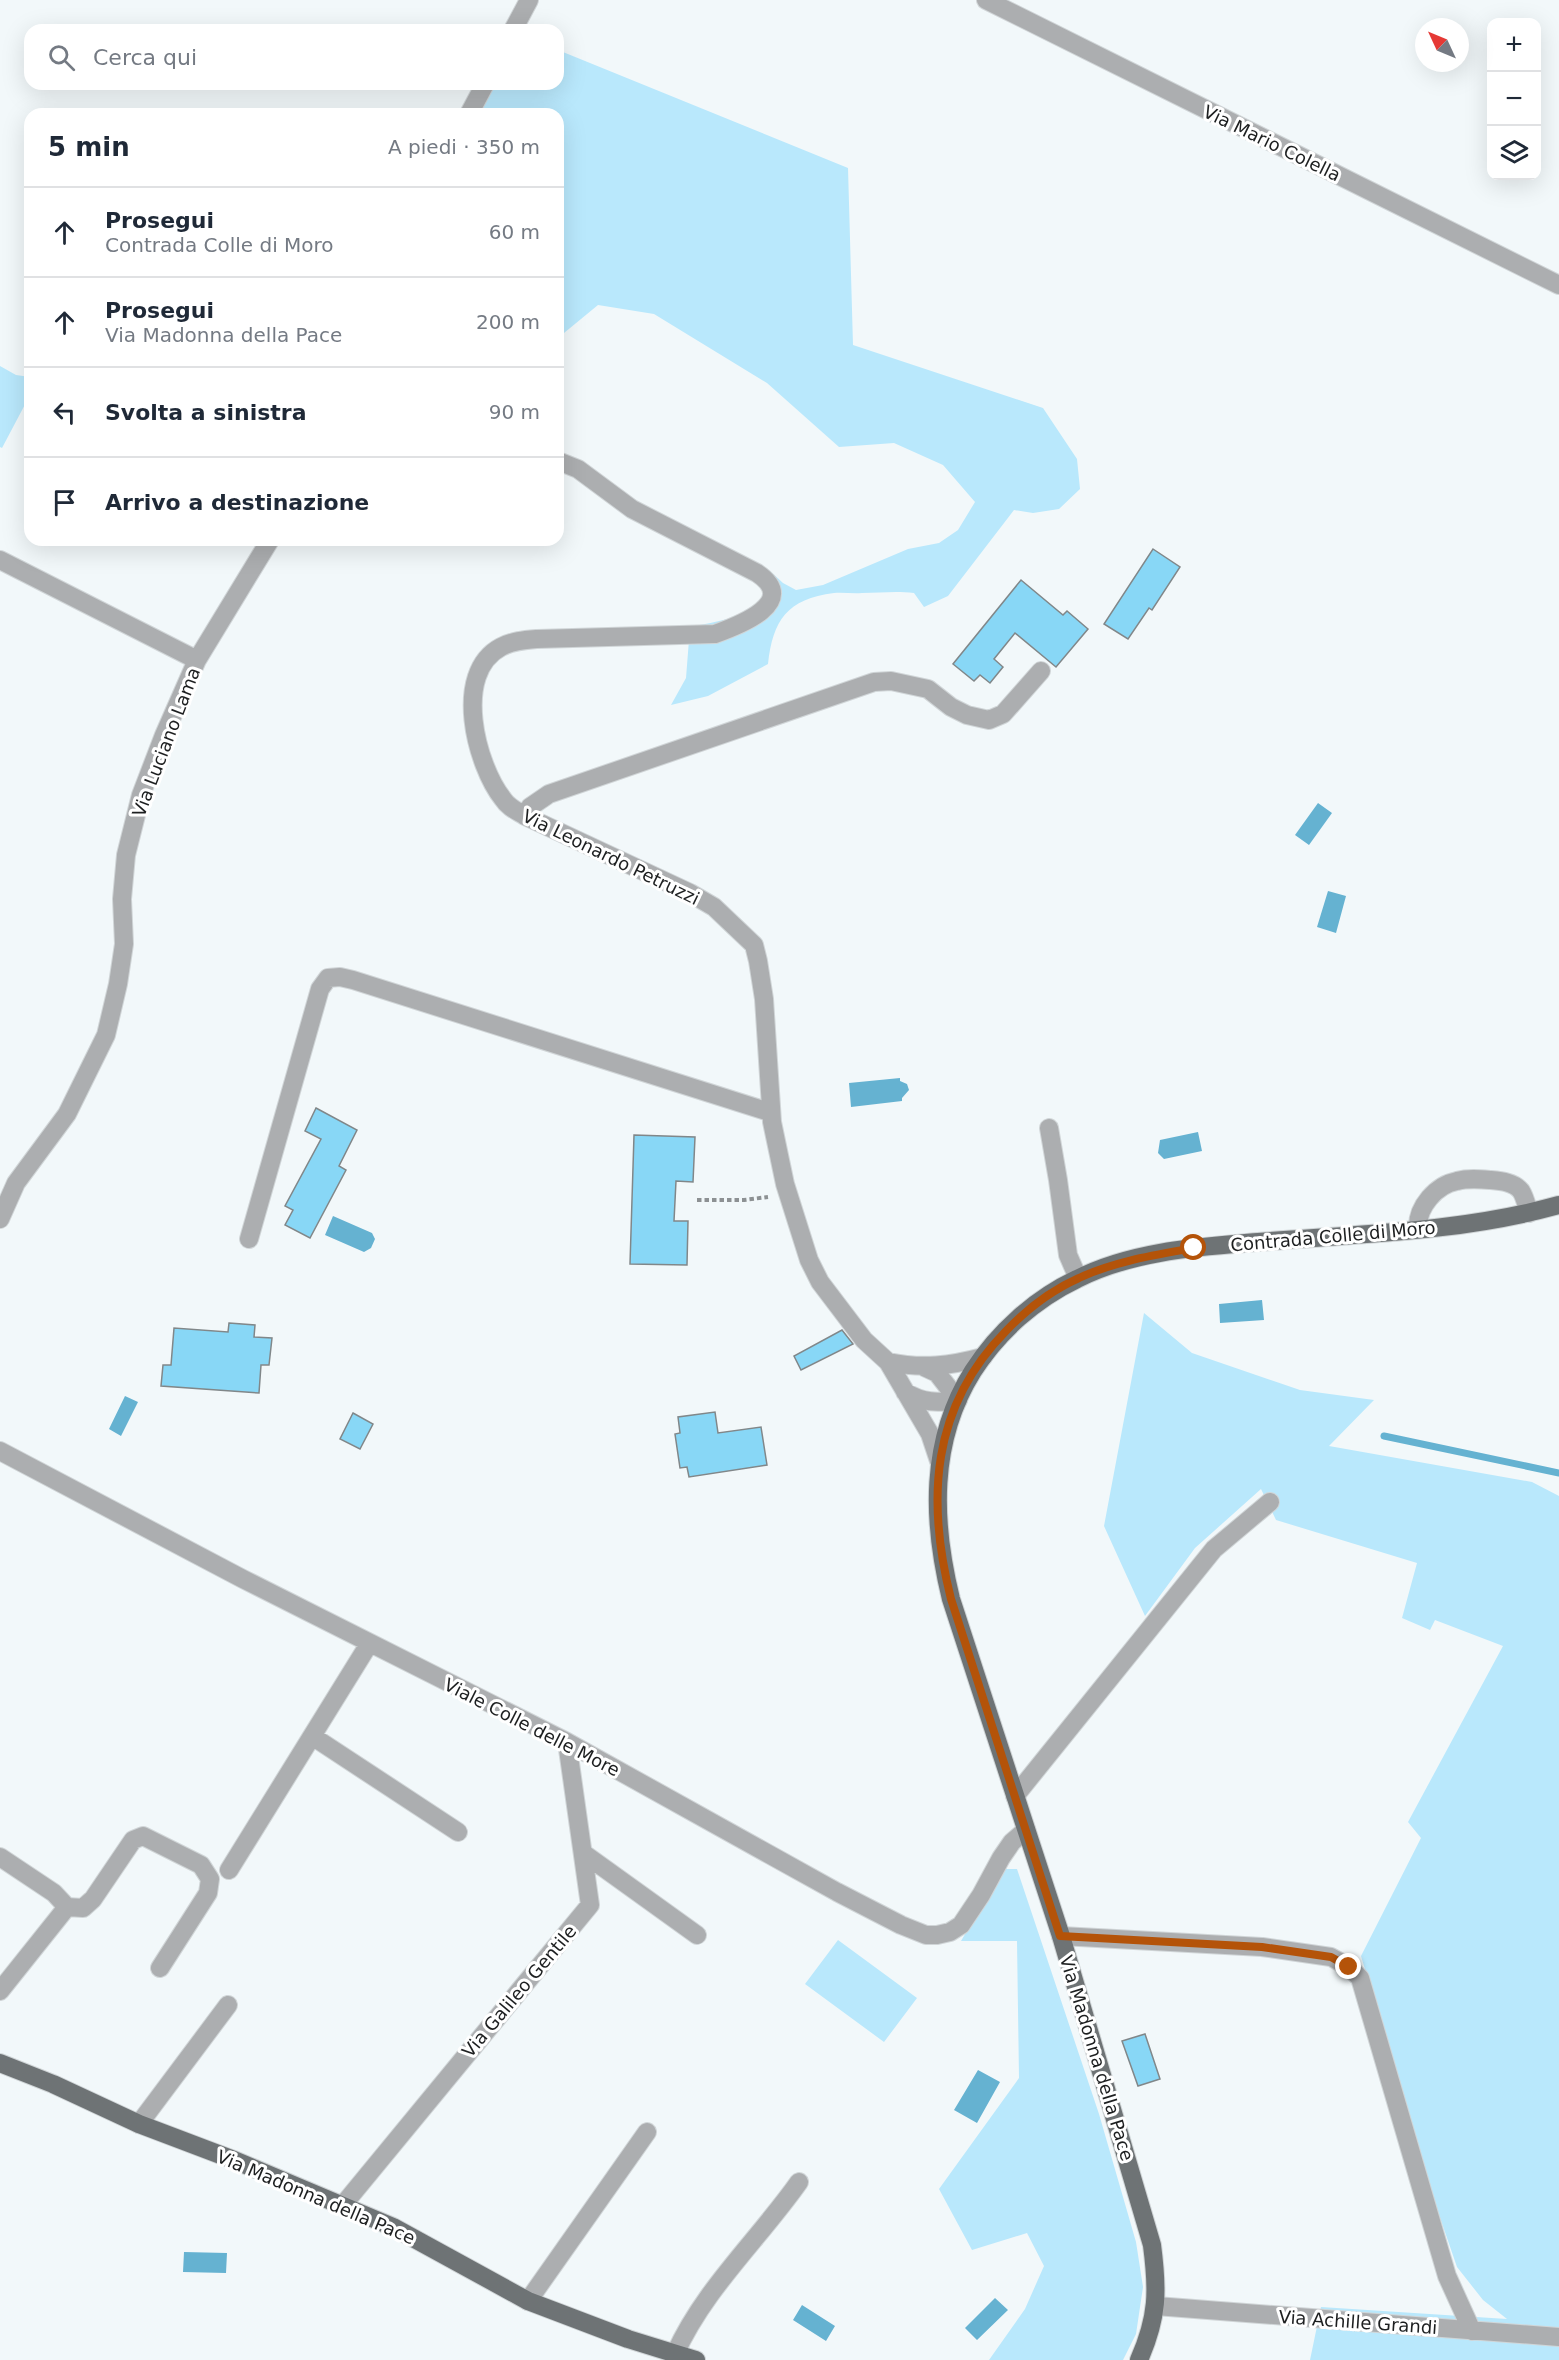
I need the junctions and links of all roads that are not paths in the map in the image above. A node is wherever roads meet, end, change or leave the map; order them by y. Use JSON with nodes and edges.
{"nodes":[{"id":1,"x":529,"y":0,"type":"edge"},
{"id":2,"x":986,"y":0,"type":"edge"},
{"id":3,"x":516,"y":24,"type":"edge"},
{"id":4,"x":482,"y":90,"type":"edge"},
{"id":5,"x":472,"y":108,"type":"edge"},
{"id":6,"x":1559,"y":285,"type":"edge"},
{"id":7,"x":564,"y":463,"type":"edge"},
{"id":8,"x":266,"y":546,"type":"edge"},
{"id":9,"x":0,"y":560,"type":"edge"},
{"id":10,"x":197,"y":660,"type":"junction"},
{"id":11,"x":1041,"y":671,"type":"dead end"},
{"id":12,"x":525,"y":816,"type":"junction"},
{"id":13,"x":771,"y":1111,"type":"junction"},
{"id":14,"x":1049,"y":1128,"type":"dead end"},
{"id":15,"x":1559,"y":1205,"type":"edge"},
{"id":16,"x":1529,"y":1214,"type":"junction"},
{"id":17,"x":0,"y":1219,"type":"edge"},
{"id":18,"x":1418,"y":1228,"type":"junction"},
{"id":19,"x":249,"y":1239,"type":"dead end"},
{"id":20,"x":1078,"y":1278,"type":"junction"},
{"id":21,"x":1014,"y":1322,"type":"joint"},
{"id":22,"x":983,"y":1357,"type":"junction"},
{"id":23,"x":888,"y":1362,"type":"junction"},
{"id":24,"x":924,"y":1367,"type":"junction"},
{"id":25,"x":905,"y":1392,"type":"junction"},
{"id":26,"x":958,"y":1400,"type":"junction"},
{"id":27,"x":0,"y":1451,"type":"edge"},
{"id":28,"x":939,"y":1461,"type":"junction"},
{"id":29,"x":1270,"y":1502,"type":"dead end"},
{"id":30,"x":369,"y":1644,"type":"junction"},
{"id":31,"x":312,"y":1736,"type":"junction"},
{"id":32,"x":567,"y":1742,"type":"junction"},
{"id":33,"x":1015,"y":1796,"type":"junction"},
{"id":34,"x":1026,"y":1830,"type":"junction"},
{"id":35,"x":458,"y":1832,"type":"dead end"},
{"id":36,"x":583,"y":1853,"type":"junction"},
{"id":37,"x":0,"y":1857,"type":"edge"},
{"id":38,"x":228,"y":1870,"type":"dead end"},
{"id":39,"x":67,"y":1907,"type":"junction"},
{"id":40,"x":697,"y":1935,"type":"dead end"},
{"id":41,"x":1060,"y":1936,"type":"junction"},
{"id":42,"x":18,"y":1967,"type":"junction"},
{"id":43,"x":160,"y":1968,"type":"dead end"},
{"id":44,"x":0,"y":1977,"type":"edge"},
{"id":45,"x":0,"y":1991,"type":"edge"},
{"id":46,"x":228,"y":2005,"type":"dead end"},
{"id":47,"x":0,"y":2063,"type":"edge"},
{"id":48,"x":139,"y":2124,"type":"junction"},
{"id":49,"x":647,"y":2132,"type":"dead end"},
{"id":50,"x":799,"y":2182,"type":"dead end"},
{"id":51,"x":343,"y":2205,"type":"junction"},
{"id":52,"x":528,"y":2301,"type":"junction"},
{"id":53,"x":1156,"y":2306,"type":"junction"},
{"id":54,"x":1472,"y":2331,"type":"junction"},
{"id":55,"x":1559,"y":2337,"type":"edge"},
{"id":56,"x":675,"y":2354,"type":"junction"},
{"id":57,"x":696,"y":2360,"type":"edge"},
{"id":58,"x":1138,"y":2360,"type":"edge"}],
"edges":[{"from":1,"to":3,"type":"street"},
{"from":2,"to":6,"type":"street","name":"Via Mario Colella"},
{"from":4,"to":5,"type":"street"},
{"from":7,"to":12,"type":"street","name":"Via Leonardo Petruzzi"},
{"from":8,"to":10,"type":"street","name":"Via Luciano Lama"},
{"from":9,"to":10,"type":"street"},
{"from":10,"to":17,"type":"street","name":"Via Luciano Lama"},
{"from":11,"to":12,"type":"street"},
{"from":12,"to":13,"type":"street","name":"Via Leonardo Petruzzi"},
{"from":13,"to":19,"type":"street"},
{"from":13,"to":23,"type":"street","name":"Via Leonardo Petruzzi"},
{"from":14,"to":20,"type":"street"},
{"from":15,"to":16,"type":"main road","name":"Contrada Colle di Moro"},
{"from":16,"to":18,"type":"main road","name":"Contrada Colle di Moro"},
{"from":16,"to":18,"type":"street"},
{"from":18,"to":20,"type":"main road","name":"Contrada Colle di Moro"},
{"from":20,"to":21,"type":"main road","name":"Contrada Colle di Moro"},
{"from":21,"to":22,"type":"main road","name":"Via Madonna della Pace"},
{"from":22,"to":24,"type":"street"},
{"from":22,"to":26,"type":"main road","name":"Via Madonna della Pace"},
{"from":23,"to":24,"type":"street"},
{"from":23,"to":25,"type":"street","name":"Via Leonardo Petruzzi"},
{"from":24,"to":26,"type":"street"},
{"from":25,"to":26,"type":"street"},
{"from":25,"to":28,"type":"street","name":"Via Leonardo Petruzzi"},
{"from":26,"to":28,"type":"main road","name":"Via Madonna della Pace"},
{"from":27,"to":30,"type":"street","name":"Viale Colle delle More"},
{"from":28,"to":33,"type":"main road","name":"Via Madonna della Pace"},
{"from":29,"to":33,"type":"street"},
{"from":30,"to":31,"type":"street"},
{"from":30,"to":32,"type":"street","name":"Viale Colle delle More"},
{"from":31,"to":35,"type":"street"},
{"from":31,"to":38,"type":"street"},
{"from":32,"to":34,"type":"street","name":"Viale Colle delle More"},
{"from":32,"to":36,"type":"street","name":"Via Galileo Gentile"},
{"from":33,"to":34,"type":"main road","name":"Via Madonna della Pace"},
{"from":34,"to":41,"type":"main road","name":"Via Madonna della Pace"},
{"from":36,"to":40,"type":"street"},
{"from":36,"to":51,"type":"street","name":"Via Galileo Gentile"},
{"from":37,"to":39,"type":"street"},
{"from":39,"to":42,"type":"street"},
{"from":39,"to":43,"type":"street"},
{"from":41,"to":53,"type":"main road","name":"Via Madonna della Pace"},
{"from":41,"to":54,"type":"street"},
{"from":42,"to":44,"type":"street"},
{"from":42,"to":45,"type":"street"},
{"from":46,"to":48,"type":"street"},
{"from":47,"to":48,"type":"main road","name":"Via Madonna della Pace"},
{"from":48,"to":51,"type":"main road","name":"Via Madonna della Pace"},
{"from":49,"to":52,"type":"street"},
{"from":50,"to":56,"type":"street"},
{"from":51,"to":52,"type":"main road","name":"Via Madonna della Pace"},
{"from":52,"to":56,"type":"main road","name":"Via Madonna della Pace"},
{"from":53,"to":54,"type":"street","name":"Via Achille Grandi"},
{"from":53,"to":58,"type":"main road","name":"Via Madonna della Pace"},
{"from":54,"to":55,"type":"street","name":"Via Achille Grandi"},
{"from":56,"to":57,"type":"main road","name":"Via Madonna della Pace"}]}
